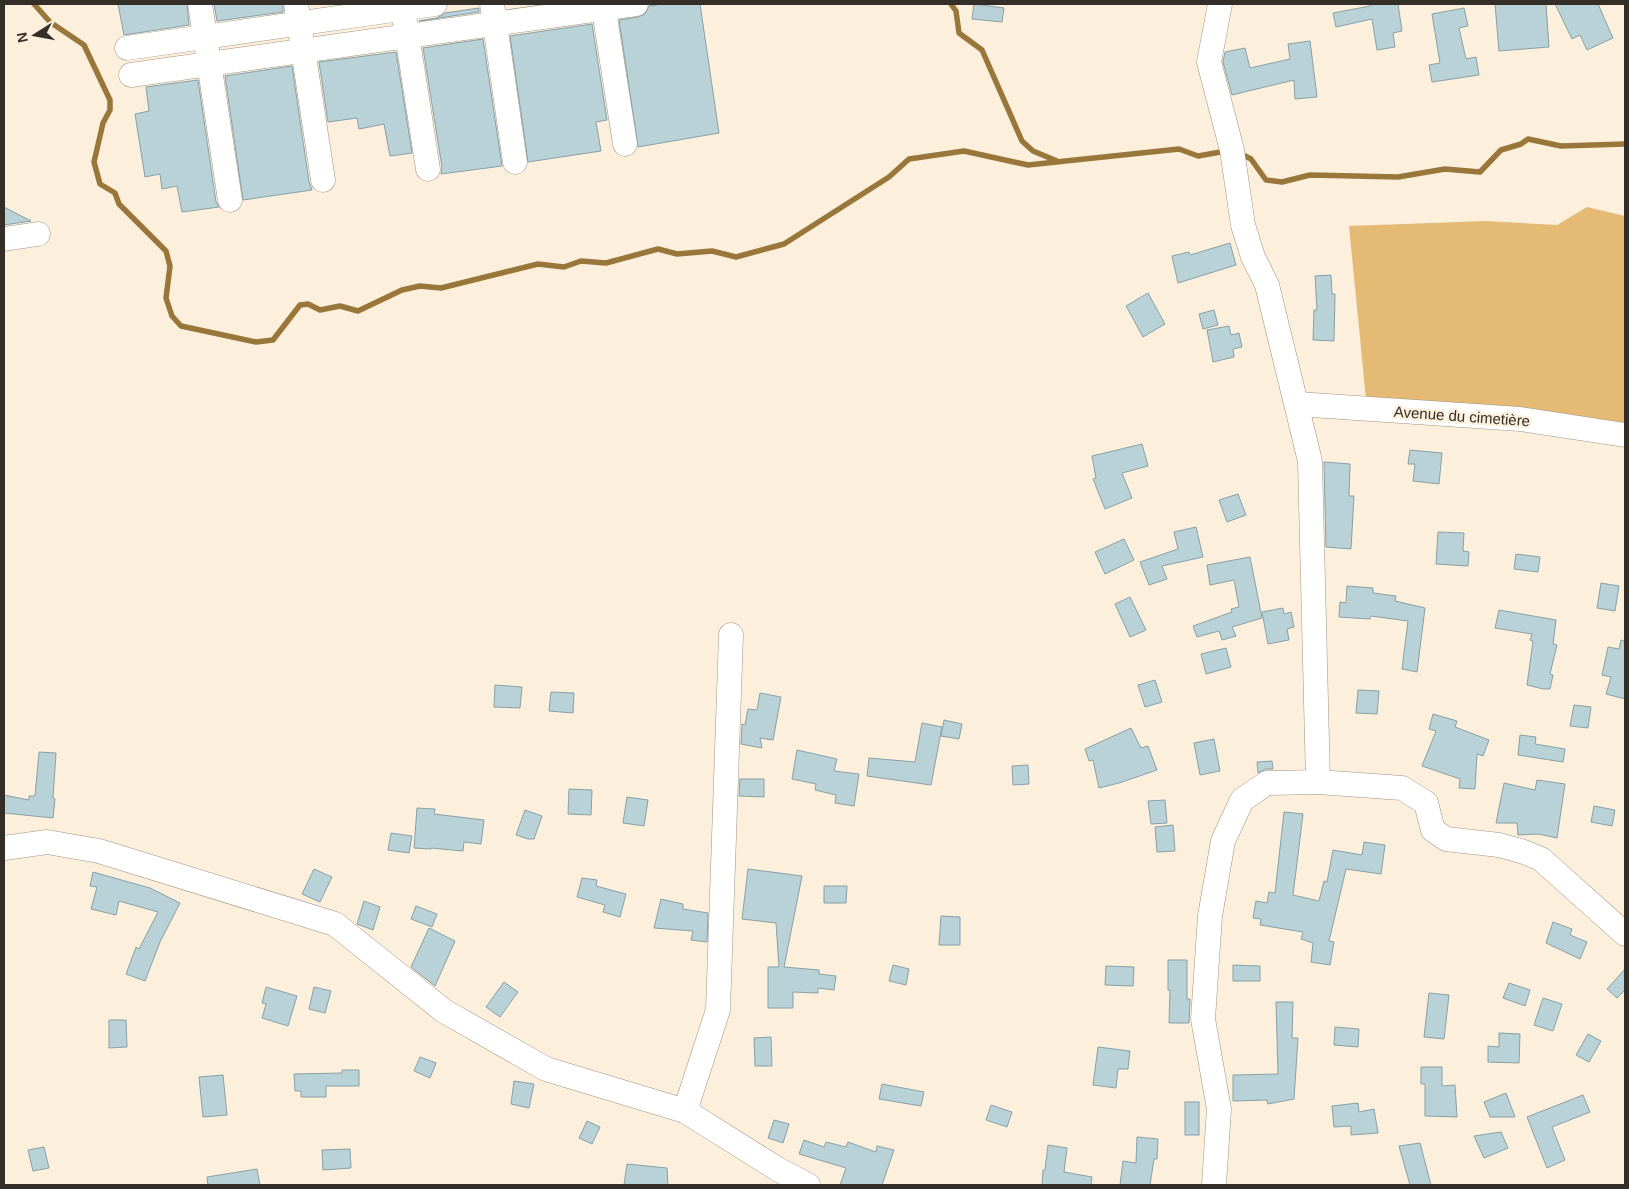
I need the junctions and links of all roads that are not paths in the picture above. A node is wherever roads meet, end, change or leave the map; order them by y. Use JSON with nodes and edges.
{"nodes":[{"id":1,"x":200,"y":4,"type":"edge"},
{"id":2,"x":435,"y":4,"type":"edge"},
{"id":3,"x":636,"y":4,"type":"edge"},
{"id":4,"x":1220,"y":4,"type":"edge"},
{"id":5,"x":403,"y":6,"type":"edge"},
{"id":6,"x":604,"y":6,"type":"edge"},
{"id":7,"x":297,"y":14,"type":"edge"},
{"id":8,"x":493,"y":14,"type":"edge"},
{"id":9,"x":407,"y":36,"type":"junction"},
{"id":10,"x":205,"y":37,"type":"junction"},
{"id":11,"x":127,"y":48,"type":"dead end"},
{"id":12,"x":303,"y":51,"type":"junction"},
{"id":13,"x":209,"y":64,"type":"junction"},
{"id":14,"x":131,"y":75,"type":"dead end"},
{"id":15,"x":624,"y":144,"type":"dead end"},
{"id":16,"x":515,"y":162,"type":"dead end"},
{"id":17,"x":428,"y":169,"type":"dead end"},
{"id":18,"x":323,"y":180,"type":"dead end"},
{"id":19,"x":230,"y":200,"type":"dead end"},
{"id":20,"x":38,"y":234,"type":"dead end"},
{"id":21,"x":4,"y":239,"type":"edge"},
{"id":22,"x":1297,"y":404,"type":"junction"},
{"id":23,"x":1625,"y":435,"type":"edge"},
{"id":24,"x":731,"y":635,"type":"dead end"},
{"id":25,"x":1318,"y":782,"type":"junction"},
{"id":26,"x":4,"y":848,"type":"edge"},
{"id":27,"x":1625,"y":934,"type":"edge"},
{"id":28,"x":685,"y":1111,"type":"junction"},
{"id":29,"x":808,"y":1185,"type":"edge"},
{"id":30,"x":1214,"y":1185,"type":"edge"}],
"edges":[{"from":1,"to":10,"type":"street"},
{"from":2,"to":5,"type":"street"},
{"from":3,"to":6,"type":"street"},
{"from":4,"to":22,"type":"street"},
{"from":5,"to":7,"type":"street"},
{"from":5,"to":9,"type":"street"},
{"from":6,"to":8,"type":"street"},
{"from":6,"to":15,"type":"street"},
{"from":7,"to":10,"type":"street"},
{"from":7,"to":12,"type":"street"},
{"from":8,"to":9,"type":"street"},
{"from":8,"to":16,"type":"street"},
{"from":9,"to":12,"type":"street"},
{"from":9,"to":17,"type":"street"},
{"from":10,"to":11,"type":"street"},
{"from":10,"to":13,"type":"street"},
{"from":12,"to":13,"type":"street"},
{"from":12,"to":18,"type":"street"},
{"from":13,"to":14,"type":"street"},
{"from":13,"to":19,"type":"street"},
{"from":20,"to":21,"type":"street"},
{"from":22,"to":23,"type":"street","name":"Avenue du cimetière"},
{"from":22,"to":25,"type":"street"},
{"from":24,"to":28,"type":"street"},
{"from":25,"to":27,"type":"street"},
{"from":25,"to":30,"type":"street"},
{"from":26,"to":28,"type":"street"},
{"from":28,"to":29,"type":"street"}]}
